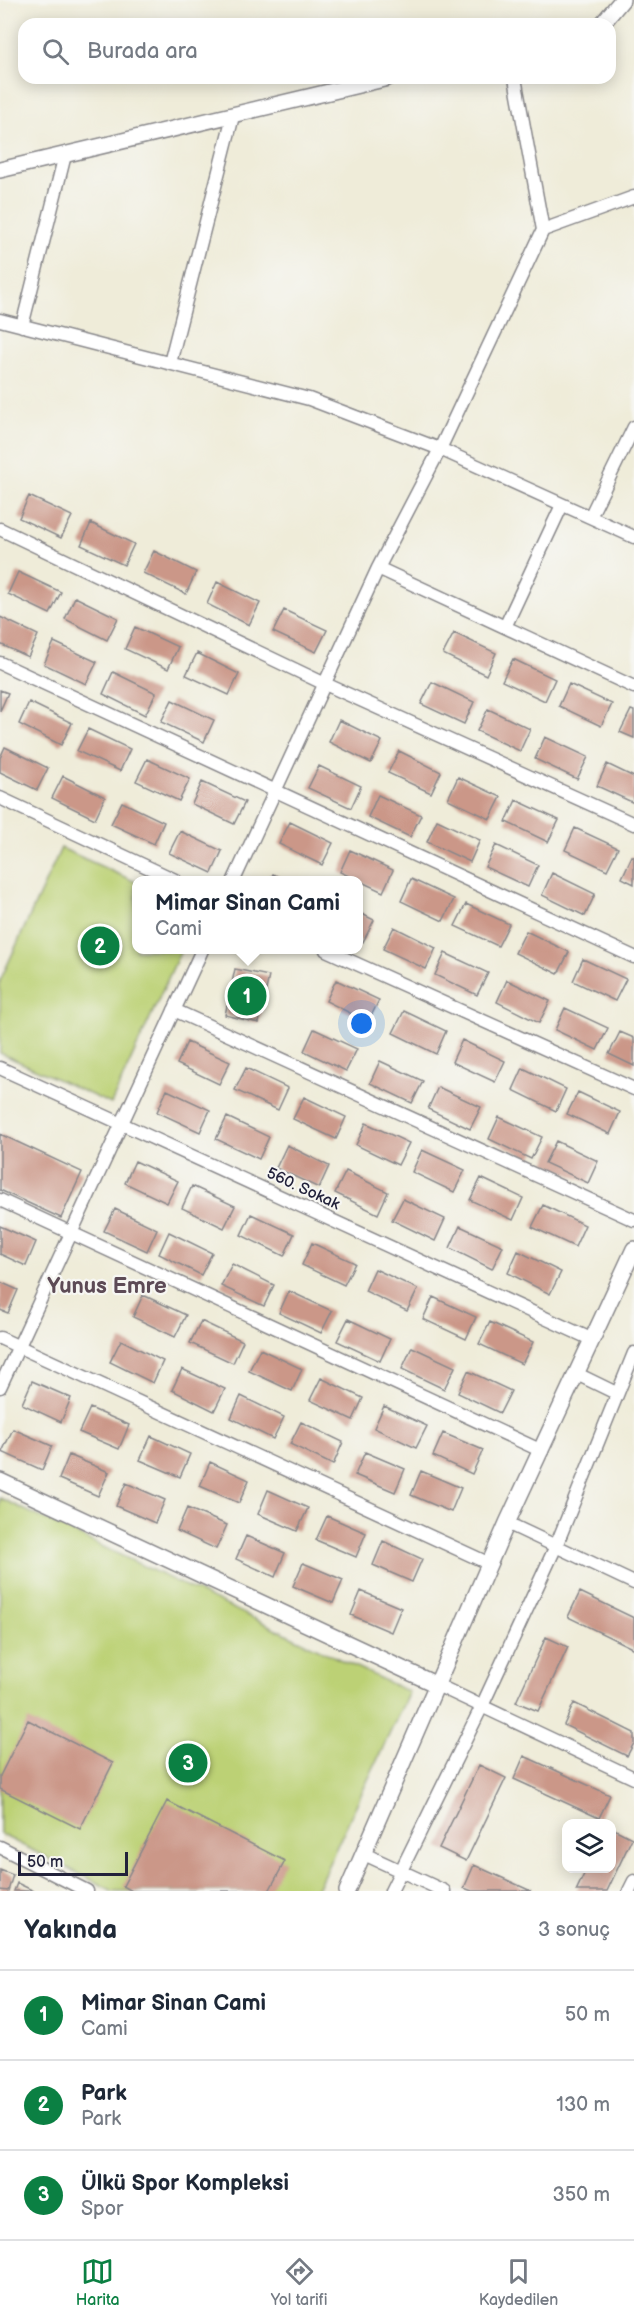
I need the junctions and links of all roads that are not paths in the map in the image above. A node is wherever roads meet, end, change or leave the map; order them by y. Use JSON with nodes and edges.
{"nodes":[{"id":1,"x":622,"y":0,"type":"edge"},
{"id":2,"x":607,"y":18,"type":"edge"},
{"id":3,"x":363,"y":84,"type":"edge"},
{"id":4,"x":516,"y":84,"type":"edge"},
{"id":5,"x":233,"y":116,"type":"junction"},
{"id":6,"x":64,"y":155,"type":"junction"},
{"id":7,"x":0,"y":170,"type":"edge"},
{"id":8,"x":634,"y":197,"type":"edge"},
{"id":9,"x":543,"y":230,"type":"junction"},
{"id":10,"x":0,"y":320,"type":"edge"},
{"id":11,"x":22,"y":326,"type":"junction"},
{"id":12,"x":170,"y":363,"type":"junction"},
{"id":13,"x":634,"y":427,"type":"edge"},
{"id":14,"x":440,"y":449,"type":"junction"},
{"id":15,"x":562,"y":505,"type":"junction"},
{"id":16,"x":590,"y":517,"type":"junction"},
{"id":17,"x":0,"y":531,"type":"edge"},
{"id":18,"x":634,"y":537,"type":"edge"},
{"id":19,"x":378,"y":568,"type":"junction"},
{"id":20,"x":505,"y":627,"type":"junction"},
{"id":21,"x":0,"y":663,"type":"edge"},
{"id":22,"x":323,"y":683,"type":"junction"},
{"id":23,"x":634,"y":687,"type":"edge"},
{"id":24,"x":275,"y":789,"type":"junction"},
{"id":25,"x":0,"y":798,"type":"edge"},
{"id":26,"x":634,"y":824,"type":"edge"},
{"id":27,"x":166,"y":876,"type":"edge"},
{"id":28,"x":236,"y":876,"type":"edge"},
{"id":29,"x":200,"y":954,"type":"edge"},
{"id":30,"x":335,"y":954,"type":"edge"},
{"id":31,"x":634,"y":957,"type":"edge"},
{"id":32,"x":174,"y":1010,"type":"junction"},
{"id":33,"x":0,"y":1068,"type":"edge"},
{"id":34,"x":634,"y":1089,"type":"edge"},
{"id":35,"x":122,"y":1124,"type":"junction"},
{"id":36,"x":0,"y":1200,"type":"edge"},
{"id":37,"x":634,"y":1220,"type":"edge"},
{"id":38,"x":71,"y":1233,"type":"junction"},
{"id":39,"x":634,"y":1249,"type":"edge"},
{"id":40,"x":0,"y":1338,"type":"edge"},
{"id":41,"x":593,"y":1340,"type":"junction"},
{"id":42,"x":19,"y":1347,"type":"junction"},
{"id":43,"x":634,"y":1353,"type":"edge"},
{"id":44,"x":577,"y":1374,"type":"junction"},
{"id":45,"x":0,"y":1387,"type":"edge"},
{"id":46,"x":616,"y":1393,"type":"junction"},
{"id":47,"x":542,"y":1451,"type":"junction"},
{"id":48,"x":0,"y":1481,"type":"edge"},
{"id":49,"x":507,"y":1523,"type":"junction"},
{"id":50,"x":556,"y":1546,"type":"junction"},
{"id":51,"x":490,"y":1564,"type":"junction"},
{"id":52,"x":634,"y":1583,"type":"edge"},
{"id":53,"x":437,"y":1685,"type":"junction"},
{"id":54,"x":482,"y":1706,"type":"junction"},
{"id":55,"x":634,"y":1778,"type":"edge"},
{"id":56,"x":0,"y":1847,"type":"edge"},
{"id":57,"x":364,"y":1854,"type":"junction"},
{"id":58,"x":401,"y":1871,"type":"junction"},
{"id":59,"x":634,"y":1881,"type":"edge"},
{"id":60,"x":87,"y":1891,"type":"edge"},
{"id":61,"x":347,"y":1891,"type":"edge"},
{"id":62,"x":391,"y":1891,"type":"edge"},
{"id":63,"x":444,"y":1891,"type":"edge"},
{"id":64,"x":629,"y":1891,"type":"edge"}],
"edges":[{"from":1,"to":2,"type":"street"},
{"from":3,"to":5,"type":"street"},
{"from":4,"to":9,"type":"street"},
{"from":5,"to":6,"type":"street"},
{"from":5,"to":12,"type":"street"},
{"from":6,"to":7,"type":"street"},
{"from":6,"to":11,"type":"street"},
{"from":8,"to":9,"type":"street"},
{"from":9,"to":14,"type":"street"},
{"from":10,"to":11,"type":"street"},
{"from":11,"to":12,"type":"street"},
{"from":12,"to":14,"type":"street"},
{"from":13,"to":16,"type":"street"},
{"from":14,"to":15,"type":"street"},
{"from":14,"to":19,"type":"street"},
{"from":15,"to":16,"type":"street"},
{"from":15,"to":20,"type":"street"},
{"from":16,"to":18,"type":"street"},
{"from":17,"to":22,"type":"street"},
{"from":19,"to":20,"type":"street"},
{"from":19,"to":22,"type":"street"},
{"from":20,"to":23,"type":"street"},
{"from":21,"to":24,"type":"street"},
{"from":22,"to":24,"type":"street"},
{"from":22,"to":26,"type":"street"},
{"from":24,"to":28,"type":"street"},
{"from":24,"to":31,"type":"street"},
{"from":25,"to":27,"type":"street"},
{"from":29,"to":32,"type":"street"},
{"from":30,"to":34,"type":"street"},
{"from":32,"to":35,"type":"street"},
{"from":32,"to":37,"type":"street"},
{"from":33,"to":35,"type":"street","name":"560. Sokak"},
{"from":35,"to":38,"type":"street"},
{"from":35,"to":41,"type":"street","name":"560. Sokak"},
{"from":36,"to":38,"type":"street"},
{"from":38,"to":42,"type":"street"},
{"from":38,"to":47,"type":"street"},
{"from":39,"to":41,"type":"street"},
{"from":40,"to":42,"type":"street"},
{"from":41,"to":44,"type":"street"},
{"from":42,"to":45,"type":"street"},
{"from":42,"to":51,"type":"street"},
{"from":43,"to":46,"type":"street"},
{"from":44,"to":46,"type":"street"},
{"from":44,"to":47,"type":"street"},
{"from":46,"to":50,"type":"street"},
{"from":47,"to":49,"type":"street"},
{"from":48,"to":53,"type":"street"},
{"from":49,"to":50,"type":"street"},
{"from":49,"to":51,"type":"street"},
{"from":50,"to":52,"type":"street"},
{"from":50,"to":54,"type":"street"},
{"from":51,"to":53,"type":"street"},
{"from":53,"to":54,"type":"street"},
{"from":53,"to":57,"type":"street"},
{"from":54,"to":55,"type":"street"},
{"from":54,"to":58,"type":"street"},
{"from":56,"to":60,"type":"street"},
{"from":57,"to":58,"type":"street"},
{"from":57,"to":61,"type":"street"},
{"from":58,"to":62,"type":"street"},
{"from":58,"to":63,"type":"street"},
{"from":59,"to":64,"type":"street"}]}
